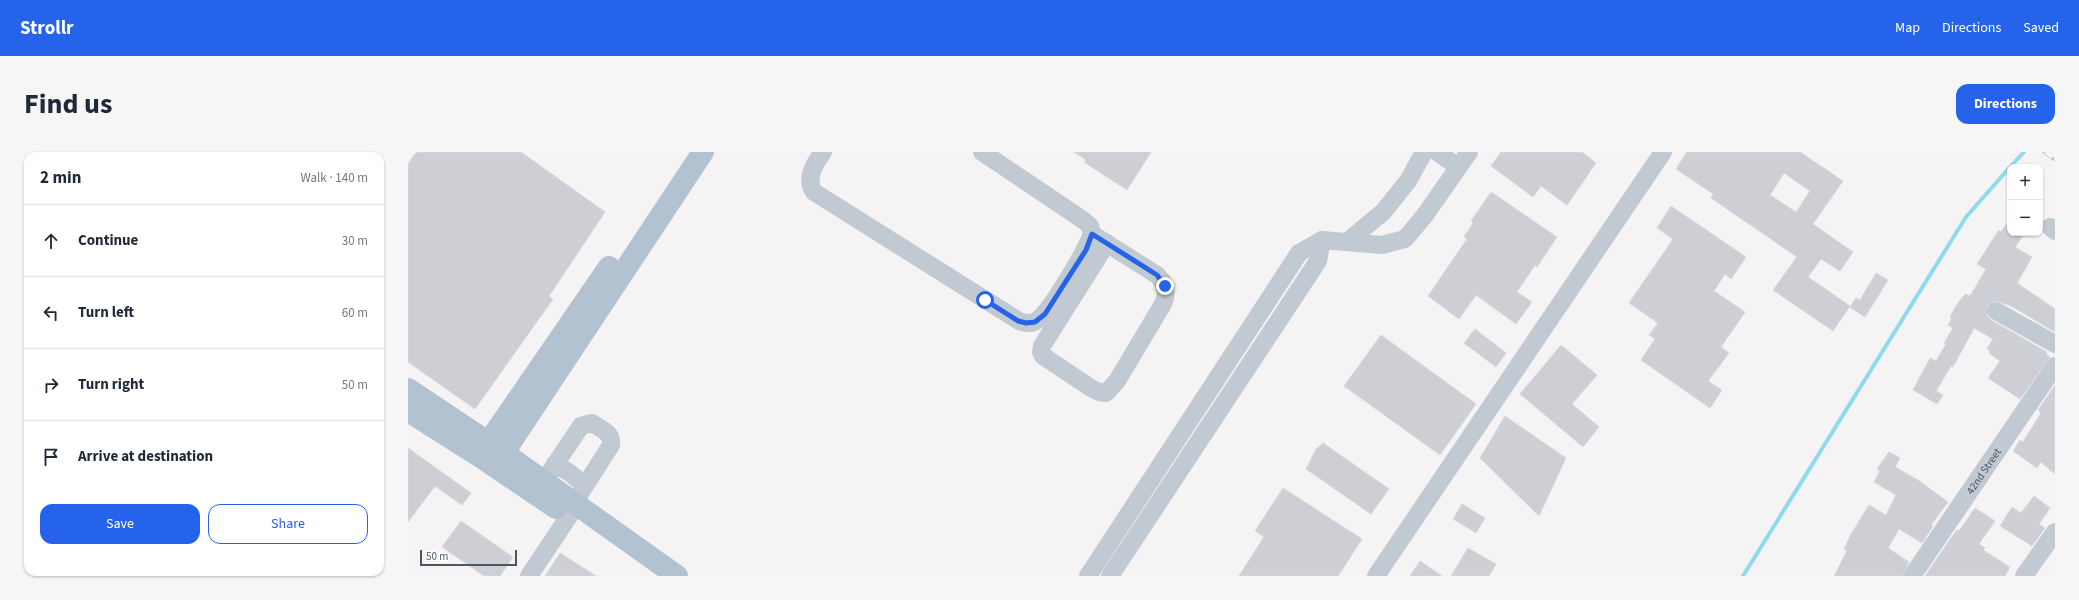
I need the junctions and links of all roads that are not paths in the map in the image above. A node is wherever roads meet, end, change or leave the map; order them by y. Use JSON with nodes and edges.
{"nodes":[{"id":1,"x":688,"y":152,"type":"edge"},
{"id":2,"x":703,"y":152,"type":"edge"},
{"id":3,"x":823,"y":152,"type":"edge"},
{"id":4,"x":982,"y":152,"type":"edge"},
{"id":5,"x":1424,"y":152,"type":"edge"},
{"id":6,"x":1437,"y":152,"type":"edge"},
{"id":7,"x":1469,"y":152,"type":"edge"},
{"id":8,"x":1663,"y":152,"type":"edge"},
{"id":9,"x":1458,"y":167,"type":"junction"},
{"id":10,"x":1092,"y":234,"type":"junction"},
{"id":11,"x":1322,"y":240,"type":"junction"},
{"id":12,"x":1347,"y":242,"type":"junction"},
{"id":13,"x":1107,"y":243,"type":"junction"},
{"id":14,"x":1996,"y":311,"type":"dead end"},
{"id":15,"x":1241,"y":341,"type":"junction"},
{"id":16,"x":2055,"y":344,"type":"edge"},
{"id":17,"x":1257,"y":352,"type":"junction"},
{"id":18,"x":2055,"y":366,"type":"edge"},
{"id":19,"x":408,"y":389,"type":"edge"},
{"id":20,"x":408,"y":411,"type":"edge"},
{"id":21,"x":492,"y":454,"type":"junction"},
{"id":22,"x":549,"y":473,"type":"junction"},
{"id":23,"x":576,"y":502,"type":"junction"},
{"id":24,"x":2055,"y":532,"type":"edge"},
{"id":25,"x":529,"y":576,"type":"edge"},
{"id":26,"x":654,"y":576,"type":"edge"},
{"id":27,"x":677,"y":576,"type":"edge"},
{"id":28,"x":1088,"y":576,"type":"edge"},
{"id":29,"x":1110,"y":576,"type":"edge"},
{"id":30,"x":1376,"y":576,"type":"edge"},
{"id":31,"x":1912,"y":576,"type":"edge"},
{"id":32,"x":2024,"y":576,"type":"edge"}],
"edges":[{"from":1,"to":21,"type":"main road"},
{"from":2,"to":21,"type":"main road"},
{"from":3,"to":10,"type":"street"},
{"from":4,"to":10,"type":"street"},
{"from":5,"to":12,"type":"street"},
{"from":6,"to":9,"type":"street"},
{"from":7,"to":9,"type":"street"},
{"from":8,"to":30,"type":"street"},
{"from":9,"to":12,"type":"street"},
{"from":10,"to":13,"type":"street"},
{"from":11,"to":12,"type":"street"},
{"from":11,"to":15,"type":"street"},
{"from":11,"to":17,"type":"street"},
{"from":13,"to":13,"type":"street"},
{"from":14,"to":16,"type":"street"},
{"from":15,"to":17,"type":"street"},
{"from":15,"to":28,"type":"street"},
{"from":17,"to":29,"type":"street"},
{"from":18,"to":31,"type":"street","name":"42nd Street"},
{"from":19,"to":21,"type":"main road"},
{"from":20,"to":21,"type":"main road"},
{"from":21,"to":22,"type":"main road"},
{"from":21,"to":23,"type":"main road"},
{"from":22,"to":23,"type":"main road"},
{"from":22,"to":23,"type":"street"},
{"from":23,"to":25,"type":"street"},
{"from":23,"to":26,"type":"main road"},
{"from":23,"to":27,"type":"main road"},
{"from":24,"to":32,"type":"street"}]}
